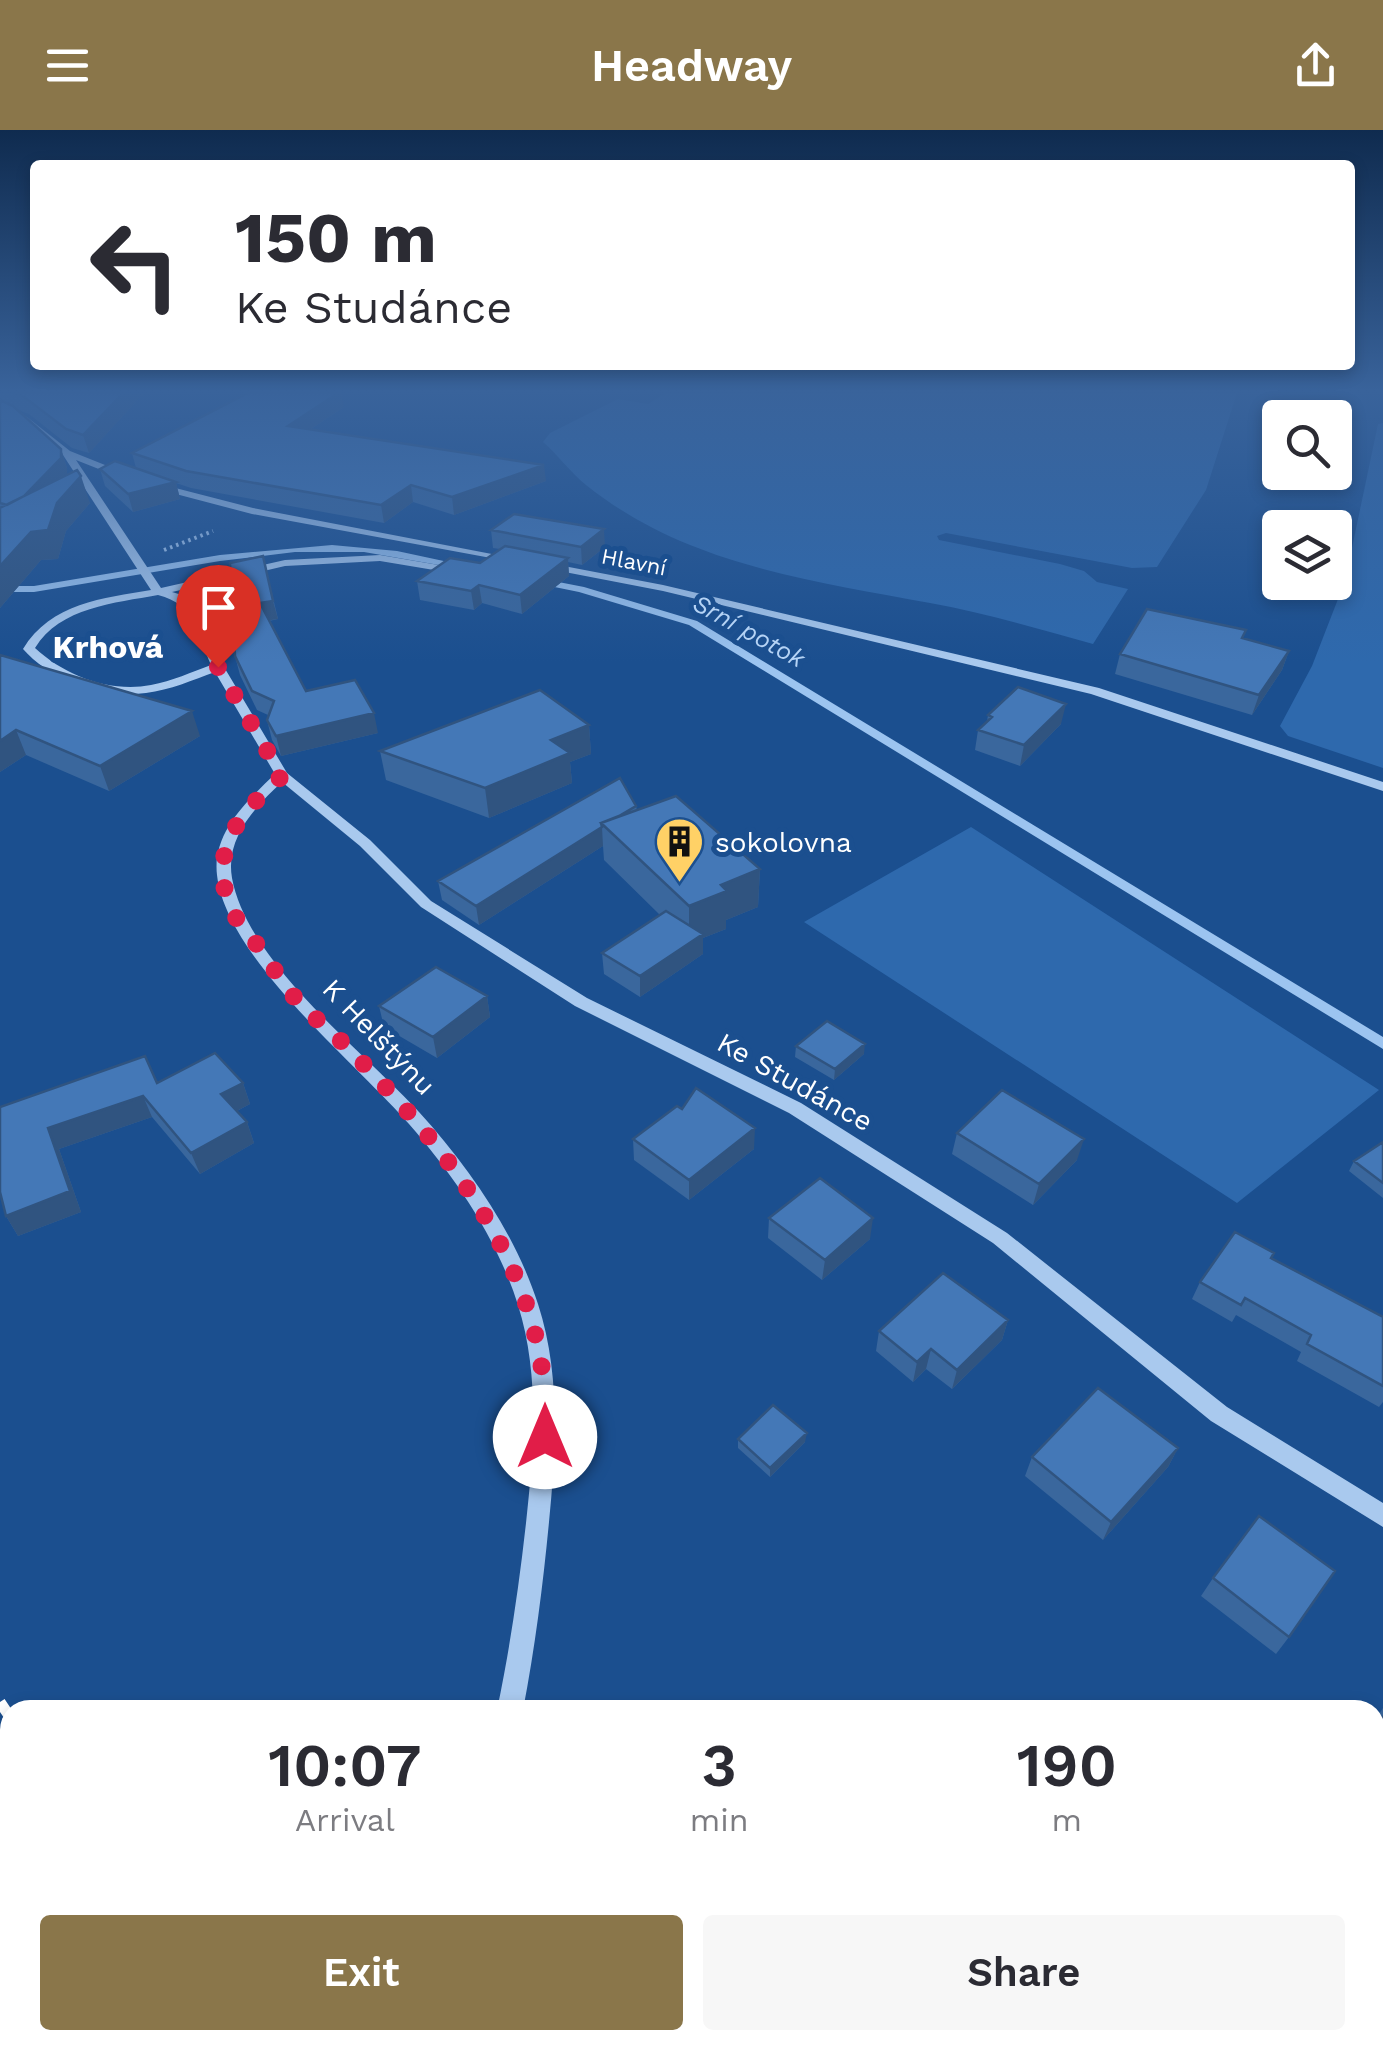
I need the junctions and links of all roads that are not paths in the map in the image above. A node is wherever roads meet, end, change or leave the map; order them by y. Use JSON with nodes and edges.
{"nodes":[{"id":1,"x":88,"y":483,"type":"edge"},
{"id":2,"x":147,"y":484,"type":"edge"},
{"id":3,"x":521,"y":561,"type":"edge"},
{"id":4,"x":539,"y":564,"type":"edge"},
{"id":5,"x":466,"y":572,"type":"edge"},
{"id":6,"x":154,"y":587,"type":"junction"},
{"id":7,"x":218,"y":667,"type":"junction"},
{"id":8,"x":282,"y":776,"type":"junction"},
{"id":9,"x":1383,"y":787,"type":"edge"},
{"id":10,"x":1383,"y":1516,"type":"edge"},
{"id":11,"x":512,"y":1700,"type":"edge"}],
"edges":[{"from":1,"to":6,"type":"street"},
{"from":2,"to":3,"type":"street"},
{"from":4,"to":9,"type":"street","name":"Hlavní"},
{"from":5,"to":6,"type":"street"},
{"from":6,"to":7,"type":"street","name":"Ke Studánce"},
{"from":6,"to":7,"type":"street"},
{"from":7,"to":8,"type":"street","name":"Ke Studánce"},
{"from":8,"to":10,"type":"street","name":"Ke Studánce"},
{"from":8,"to":11,"type":"street","name":"K Helštýnu"}]}
